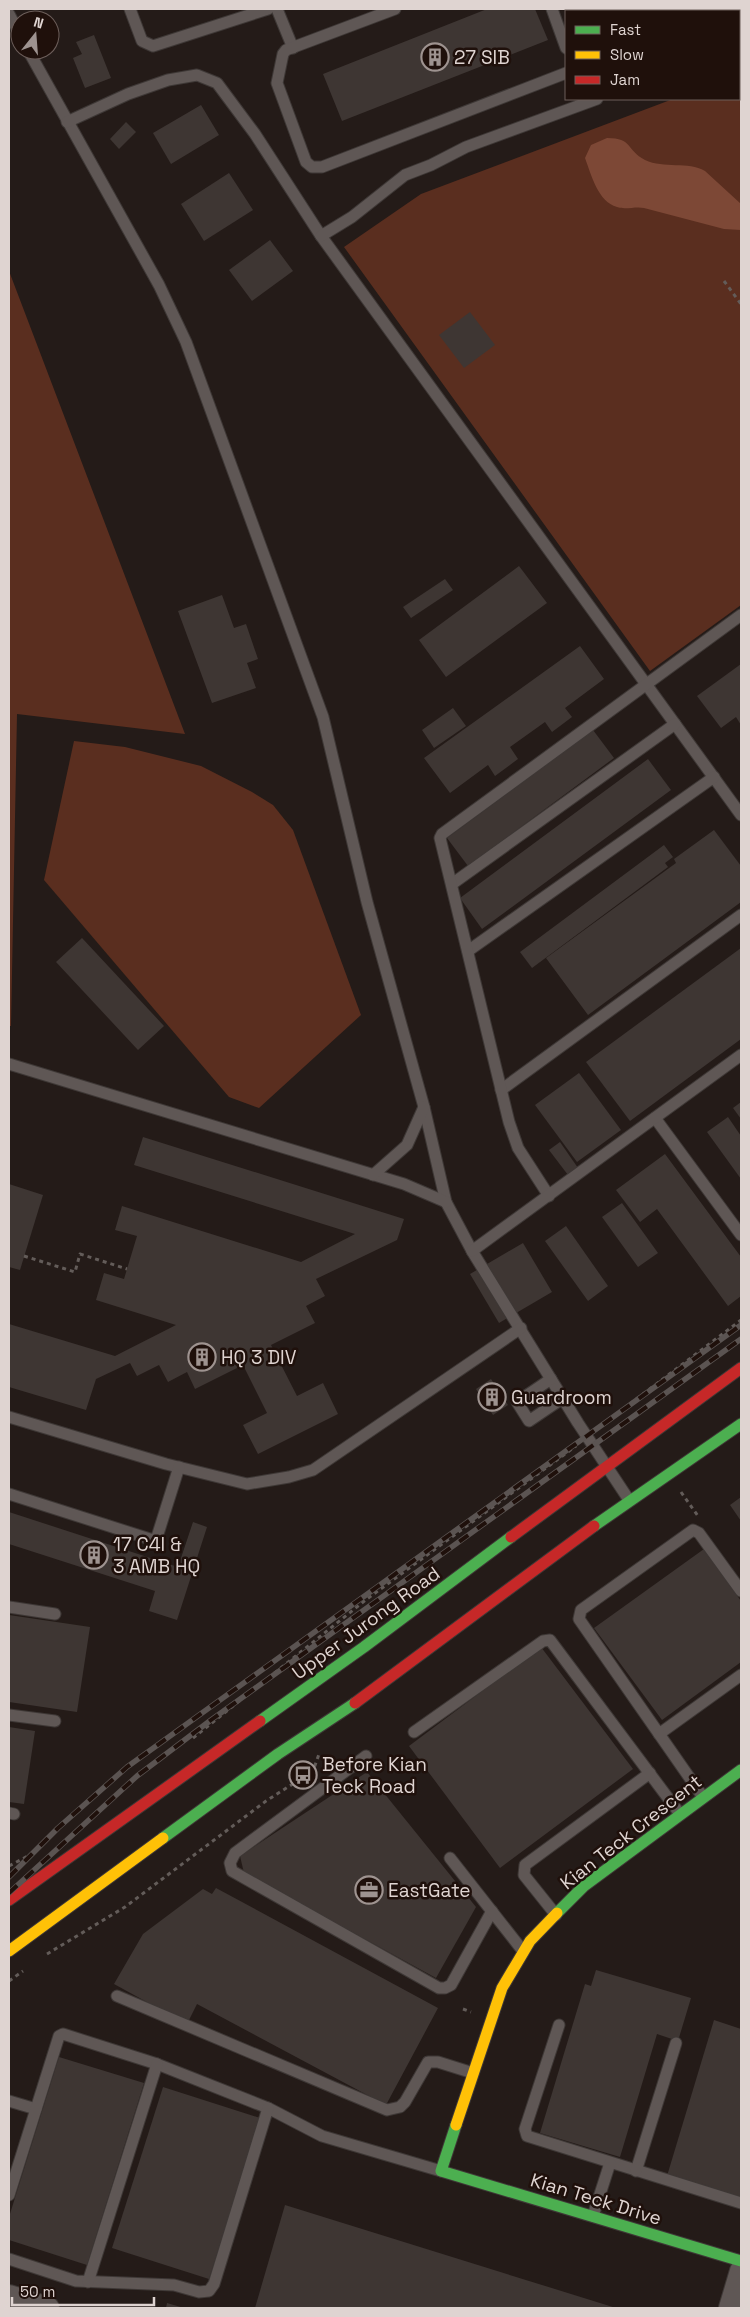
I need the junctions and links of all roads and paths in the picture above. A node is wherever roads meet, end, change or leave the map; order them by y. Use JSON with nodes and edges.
{"nodes":[{"id":1,"x":130,"y":9,"type":"edge"},
{"id":2,"x":268,"y":9,"type":"edge"},
{"id":3,"x":277,"y":9,"type":"edge"},
{"id":4,"x":395,"y":9,"type":"edge"},
{"id":5,"x":552,"y":9,"type":"edge"},
{"id":6,"x":565,"y":45,"type":"edge"},
{"id":7,"x":293,"y":48,"type":"junction"},
{"id":8,"x":33,"y":60,"type":"edge"},
{"id":9,"x":565,"y":72,"type":"edge"},
{"id":10,"x":594,"y":100,"type":"edge"},
{"id":11,"x":67,"y":122,"type":"junction"},
{"id":12,"x":321,"y":236,"type":"junction"},
{"id":13,"x":724,"y":281,"type":"dead end"},
{"id":14,"x":741,"y":304,"type":"edge"},
{"id":15,"x":741,"y":615,"type":"edge"},
{"id":16,"x":646,"y":684,"type":"junction"},
{"id":17,"x":675,"y":724,"type":"junction"},
{"id":18,"x":714,"y":777,"type":"junction"},
{"id":19,"x":741,"y":815,"type":"edge"},
{"id":20,"x":452,"y":884,"type":"junction"},
{"id":21,"x":741,"y":915,"type":"edge"},
{"id":22,"x":468,"y":951,"type":"junction"},
{"id":23,"x":741,"y":1055,"type":"edge"},
{"id":24,"x":9,"y":1064,"type":"edge"},
{"id":25,"x":501,"y":1090,"type":"junction"},
{"id":26,"x":424,"y":1107,"type":"junction"},
{"id":27,"x":654,"y":1118,"type":"junction"},
{"id":28,"x":373,"y":1175,"type":"junction"},
{"id":29,"x":548,"y":1196,"type":"junction"},
{"id":30,"x":446,"y":1202,"type":"junction"},
{"id":31,"x":741,"y":1235,"type":"edge"},
{"id":32,"x":472,"y":1251,"type":"junction"},
{"id":33,"x":24,"y":1256,"type":"dead end"},
{"id":34,"x":127,"y":1269,"type":"dead end"},
{"id":35,"x":741,"y":1320,"type":"edge"},
{"id":36,"x":521,"y":1328,"type":"junction"},
{"id":37,"x":741,"y":1368,"type":"edge"},
{"id":38,"x":551,"y":1379,"type":"junction"},
{"id":39,"x":563,"y":1398,"type":"junction"},
{"id":40,"x":9,"y":1417,"type":"edge"},
{"id":41,"x":741,"y":1424,"type":"edge"},
{"id":42,"x":588,"y":1436,"type":"junction"},
{"id":43,"x":607,"y":1465,"type":"junction"},
{"id":44,"x":179,"y":1467,"type":"junction"},
{"id":45,"x":9,"y":1494,"type":"edge"},
{"id":46,"x":630,"y":1500,"type":"junction"},
{"id":47,"x":741,"y":1591,"type":"edge"},
{"id":48,"x":9,"y":1607,"type":"edge"},
{"id":49,"x":55,"y":1614,"type":"dead end"},
{"id":50,"x":741,"y":1675,"type":"edge"},
{"id":51,"x":9,"y":1715,"type":"edge"},
{"id":52,"x":55,"y":1722,"type":"dead end"},
{"id":53,"x":414,"y":1732,"type":"dead end"},
{"id":54,"x":659,"y":1734,"type":"junction"},
{"id":55,"x":188,"y":1742,"type":"dead end"},
{"id":56,"x":320,"y":1751,"type":"dead end"},
{"id":57,"x":366,"y":1756,"type":"dead end"},
{"id":58,"x":741,"y":1770,"type":"edge"},
{"id":59,"x":650,"y":1773,"type":"junction"},
{"id":60,"x":703,"y":1797,"type":"junction"},
{"id":61,"x":680,"y":1814,"type":"junction"},
{"id":62,"x":35,"y":1852,"type":"dead end"},
{"id":63,"x":450,"y":1858,"type":"dead end"},
{"id":64,"x":9,"y":1866,"type":"edge"},
{"id":65,"x":9,"y":1900,"type":"edge"},
{"id":66,"x":492,"y":1911,"type":"junction"},
{"id":67,"x":556,"y":1914,"type":"junction"},
{"id":68,"x":9,"y":1951,"type":"edge"},
{"id":69,"x":523,"y":1951,"type":"junction"},
{"id":70,"x":41,"y":1957,"type":"dead end"},
{"id":71,"x":28,"y":1967,"type":"dead end"},
{"id":72,"x":9,"y":1982,"type":"edge"},
{"id":73,"x":117,"y":1996,"type":"dead end"},
{"id":74,"x":559,"y":2026,"type":"dead end"},
{"id":75,"x":676,"y":2043,"type":"dead end"},
{"id":76,"x":158,"y":2064,"type":"junction"},
{"id":77,"x":474,"y":2073,"type":"junction"},
{"id":78,"x":9,"y":2101,"type":"edge"},
{"id":79,"x":268,"y":2108,"type":"junction"},
{"id":80,"x":36,"y":2109,"type":"junction"},
{"id":81,"x":610,"y":2163,"type":"junction"},
{"id":82,"x":441,"y":2171,"type":"junction"},
{"id":83,"x":636,"y":2171,"type":"junction"},
{"id":84,"x":9,"y":2195,"type":"edge"},
{"id":85,"x":741,"y":2204,"type":"edge"},
{"id":86,"x":594,"y":2216,"type":"junction"},
{"id":87,"x":9,"y":2258,"type":"edge"},
{"id":88,"x":741,"y":2260,"type":"edge"},
{"id":89,"x":741,"y":2271,"type":"edge"},
{"id":90,"x":88,"y":2282,"type":"junction"},
{"id":91,"x":9,"y":2296,"type":"edge"},
{"id":92,"x":48,"y":2308,"type":"edge"},
{"id":93,"x":730,"y":2308,"type":"edge"}],
"edges":[{"from":1,"to":2,"type":"lane"},
{"from":3,"to":7,"type":"lane"},
{"from":4,"to":7,"type":"lane"},
{"from":5,"to":6,"type":"lane"},
{"from":7,"to":9,"type":"lane"},
{"from":8,"to":11,"type":"lane"},
{"from":10,"to":12,"type":"lane"},
{"from":11,"to":12,"type":"lane"},
{"from":11,"to":26,"type":"lane"},
{"from":12,"to":16,"type":"lane"},
{"from":13,"to":14,"type":"path"},
{"from":15,"to":16,"type":"lane"},
{"from":16,"to":17,"type":"lane"},
{"from":16,"to":20,"type":"lane"},
{"from":17,"to":18,"type":"lane"},
{"from":17,"to":20,"type":"lane"},
{"from":18,"to":19,"type":"lane"},
{"from":18,"to":22,"type":"lane"},
{"from":20,"to":22,"type":"lane"},
{"from":21,"to":25,"type":"lane"},
{"from":22,"to":25,"type":"lane"},
{"from":23,"to":27,"type":"lane"},
{"from":24,"to":28,"type":"lane"},
{"from":25,"to":29,"type":"lane"},
{"from":26,"to":28,"type":"lane"},
{"from":26,"to":30,"type":"lane"},
{"from":27,"to":29,"type":"lane"},
{"from":27,"to":31,"type":"lane"},
{"from":28,"to":30,"type":"lane"},
{"from":29,"to":32,"type":"lane"},
{"from":30,"to":32,"type":"lane"},
{"from":32,"to":36,"type":"lane"},
{"from":33,"to":34,"type":"path"},
{"from":35,"to":42,"type":"path"},
{"from":36,"to":38,"type":"lane"},
{"from":36,"to":44,"type":"lane"},
{"from":37,"to":43,"type":"main road","name":"Upper Jurong Road"},
{"from":38,"to":39,"type":"lane"},
{"from":38,"to":39,"type":"lane"},
{"from":39,"to":42,"type":"lane"},
{"from":40,"to":44,"type":"lane"},
{"from":41,"to":46,"type":"main road"},
{"from":42,"to":43,"type":"lane"},
{"from":42,"to":55,"type":"path"},
{"from":43,"to":46,"type":"lane"},
{"from":43,"to":65,"type":"main road","name":"Upper Jurong Road"},
{"from":44,"to":45,"type":"lane"},
{"from":46,"to":68,"type":"main road"},
{"from":47,"to":54,"type":"lane"},
{"from":48,"to":49,"type":"lane"},
{"from":50,"to":54,"type":"lane"},
{"from":51,"to":52,"type":"lane"},
{"from":53,"to":59,"type":"lane"},
{"from":54,"to":60,"type":"lane"},
{"from":56,"to":70,"type":"path"},
{"from":57,"to":66,"type":"lane"},
{"from":58,"to":60,"type":"main road","name":"Kian Teck Crescent"},
{"from":59,"to":61,"type":"lane"},
{"from":59,"to":67,"type":"lane"},
{"from":60,"to":61,"type":"main road","name":"Kian Teck Crescent"},
{"from":61,"to":67,"type":"main road","name":"Kian Teck Crescent"},
{"from":62,"to":64,"type":"path"},
{"from":63,"to":66,"type":"lane"},
{"from":66,"to":69,"type":"lane"},
{"from":67,"to":69,"type":"main road","name":"Kian Teck Crescent"},
{"from":69,"to":77,"type":"main road","name":"Kian Teck Crescent"},
{"from":71,"to":72,"type":"path"},
{"from":73,"to":77,"type":"lane"},
{"from":74,"to":81,"type":"lane"},
{"from":75,"to":83,"type":"lane"},
{"from":76,"to":79,"type":"lane"},
{"from":76,"to":80,"type":"lane"},
{"from":76,"to":90,"type":"lane"},
{"from":77,"to":82,"type":"main road","name":"Kian Teck Crescent"},
{"from":78,"to":80,"type":"lane"},
{"from":79,"to":82,"type":"lane"},
{"from":79,"to":90,"type":"lane"},
{"from":80,"to":84,"type":"lane"},
{"from":81,"to":83,"type":"lane"},
{"from":81,"to":86,"type":"lane"},
{"from":82,"to":86,"type":"main road","name":"Kian Teck Drive"},
{"from":83,"to":85,"type":"lane"},
{"from":86,"to":88,"type":"main road","name":"Kian Teck Drive"},
{"from":87,"to":90,"type":"lane"},
{"from":89,"to":93,"type":"street"},
{"from":91,"to":92,"type":"street"}]}
